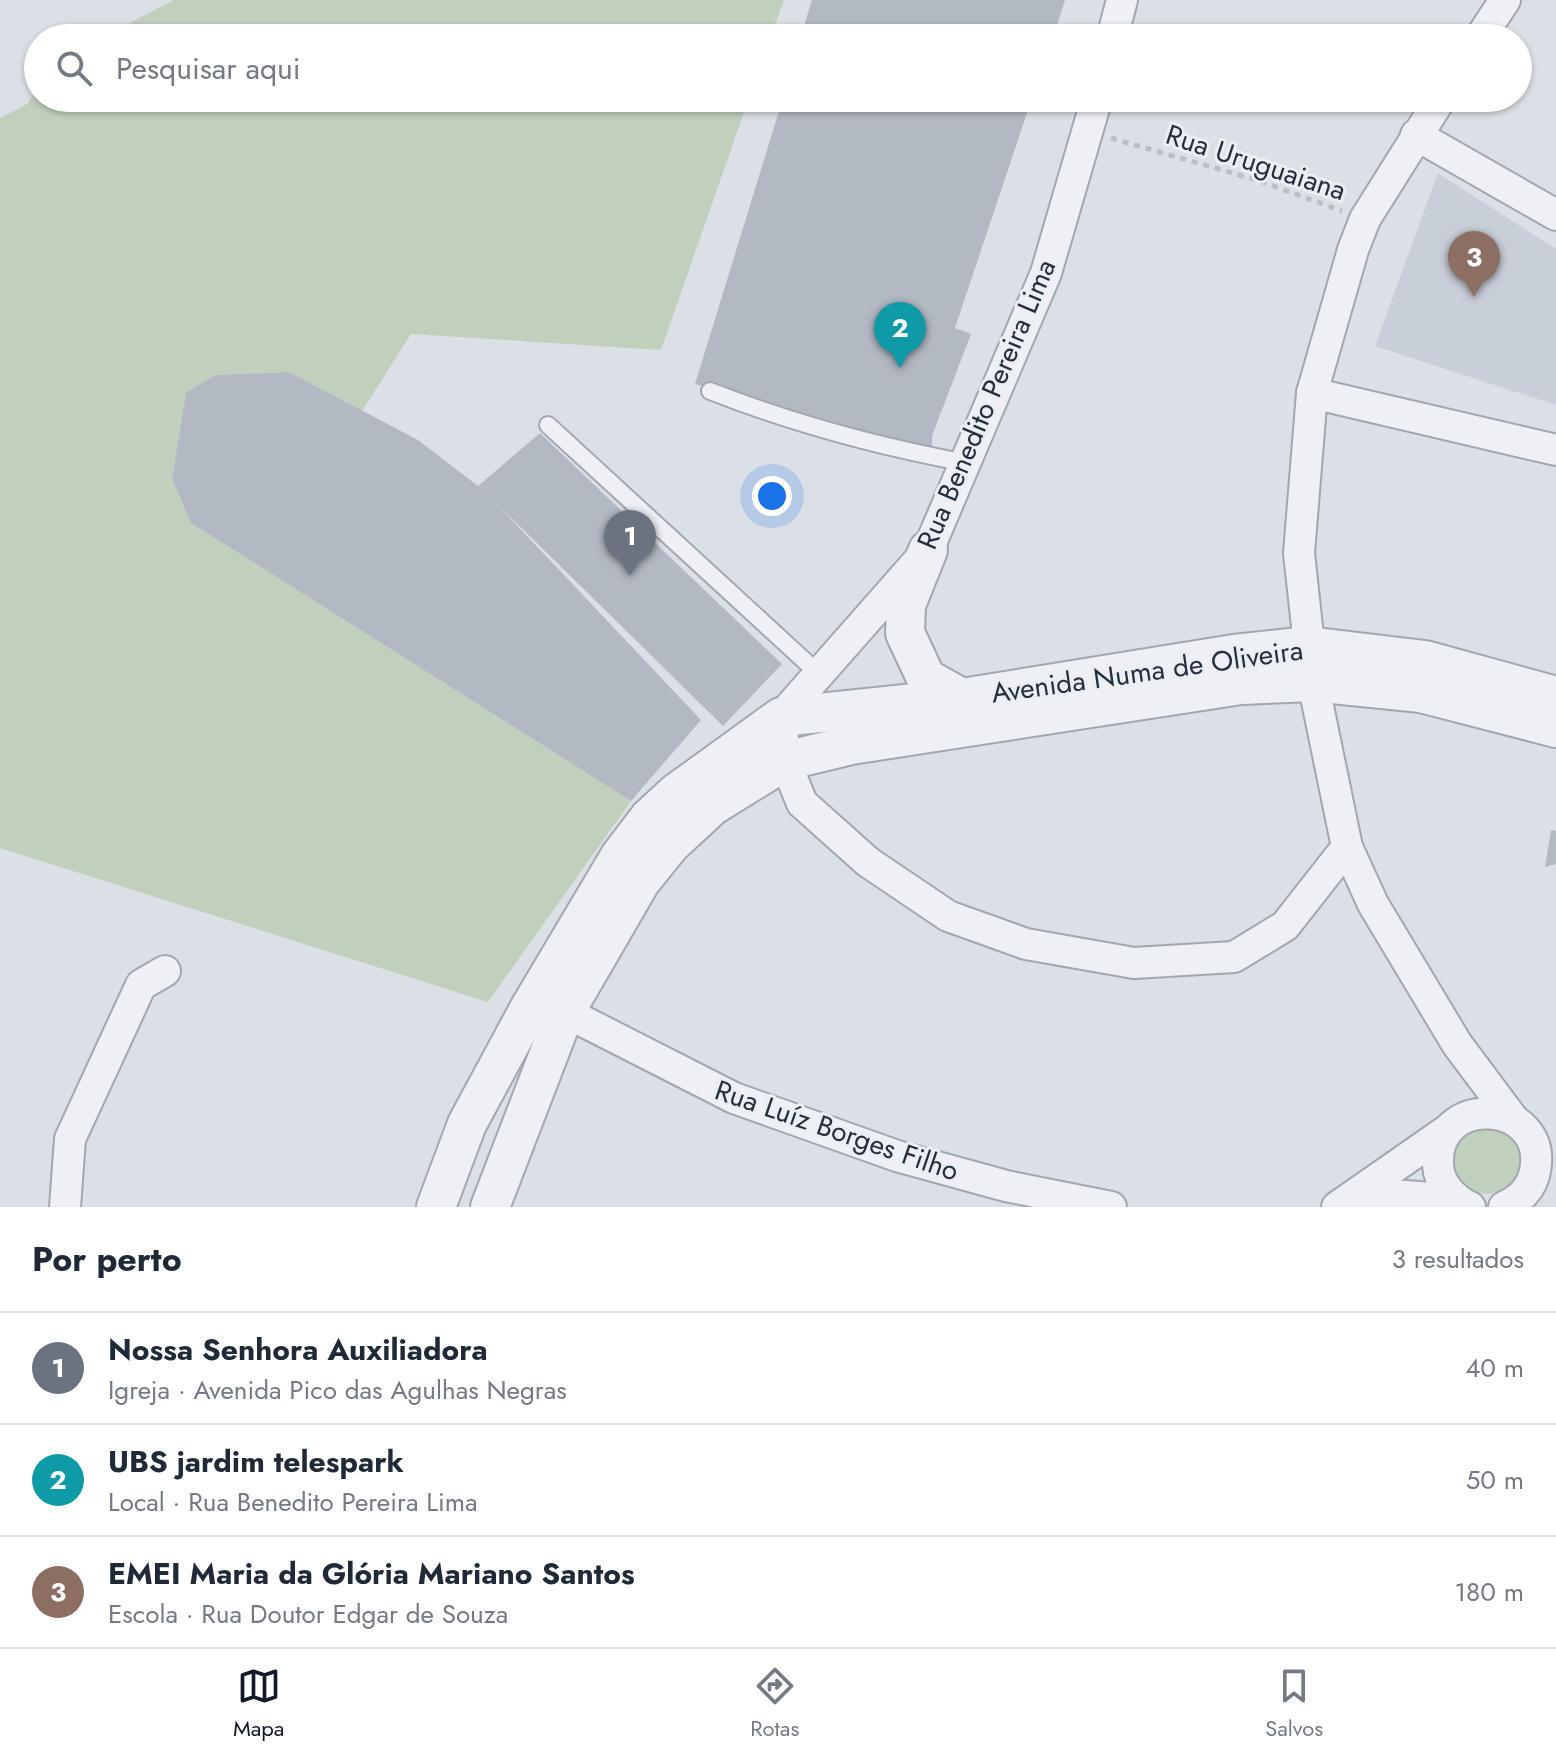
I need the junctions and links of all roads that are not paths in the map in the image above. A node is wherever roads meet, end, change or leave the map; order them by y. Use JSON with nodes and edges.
{"nodes":[{"id":1,"x":1122,"y":0,"type":"edge"},
{"id":2,"x":1505,"y":0,"type":"edge"},
{"id":3,"x":1116,"y":24,"type":"edge"},
{"id":4,"x":1489,"y":24,"type":"edge"},
{"id":5,"x":1093,"y":112,"type":"edge"},
{"id":6,"x":1432,"y":112,"type":"edge"},
{"id":7,"x":1416,"y":135,"type":"junction"},
{"id":8,"x":1556,"y":215,"type":"edge"},
{"id":9,"x":710,"y":391,"type":"dead end"},
{"id":10,"x":1312,"y":393,"type":"junction"},
{"id":11,"x":548,"y":425,"type":"dead end"},
{"id":12,"x":1556,"y":450,"type":"edge"},
{"id":13,"x":967,"y":463,"type":"junction"},
{"id":14,"x":928,"y":550,"type":"junction"},
{"id":15,"x":1310,"y":664,"type":"junction"},
{"id":16,"x":819,"y":674,"type":"junction"},
{"id":17,"x":1556,"y":696,"type":"edge"},
{"id":18,"x":962,"y":698,"type":"junction"},
{"id":19,"x":781,"y":717,"type":"junction"},
{"id":20,"x":1556,"y":728,"type":"edge"},
{"id":21,"x":785,"y":761,"type":"junction"},
{"id":22,"x":1347,"y":847,"type":"junction"},
{"id":23,"x":165,"y":971,"type":"dead end"},
{"id":24,"x":547,"y":1011,"type":"junction"},
{"id":25,"x":1457,"y":1044,"type":"junction"},
{"id":26,"x":1513,"y":1119,"type":"junction"},
{"id":27,"x":1455,"y":1124,"type":"junction"},
{"id":28,"x":1546,"y":1156,"type":"edge"},
{"id":29,"x":1465,"y":1205,"type":"edge"},
{"id":30,"x":1508,"y":1205,"type":"edge"},
{"id":31,"x":65,"y":1207,"type":"edge"},
{"id":32,"x":436,"y":1207,"type":"edge"},
{"id":33,"x":490,"y":1207,"type":"edge"},
{"id":34,"x":1111,"y":1207,"type":"edge"},
{"id":35,"x":1337,"y":1207,"type":"edge"},
{"id":36,"x":1346,"y":1207,"type":"edge"},
{"id":37,"x":1545,"y":1207,"type":"edge"}],
"edges":[{"from":1,"to":3,"type":"street"},
{"from":2,"to":4,"type":"street"},
{"from":5,"to":13,"type":"street","name":"Rua Benedito Pereira Lima"},
{"from":6,"to":7,"type":"street"},
{"from":7,"to":8,"type":"street"},
{"from":7,"to":10,"type":"street"},
{"from":9,"to":13,"type":"lane"},
{"from":10,"to":12,"type":"street"},
{"from":10,"to":15,"type":"street"},
{"from":11,"to":16,"type":"lane"},
{"from":13,"to":14,"type":"street","name":"Rua Benedito Pereira Lima"},
{"from":14,"to":16,"type":"street","name":"Rua Benedito Pereira Lima"},
{"from":14,"to":18,"type":"street"},
{"from":15,"to":17,"type":"street","name":"Avenida Numa de Oliveira"},
{"from":15,"to":18,"type":"street","name":"Avenida Numa de Oliveira"},
{"from":15,"to":20,"type":"street","name":"Avenida Numa de Oliveira"},
{"from":15,"to":21,"type":"street","name":"Avenida Numa de Oliveira"},
{"from":15,"to":22,"type":"street"},
{"from":16,"to":19,"type":"street","name":"Rua Benedito Pereira Lima"},
{"from":18,"to":19,"type":"street","name":"Avenida Numa de Oliveira"},
{"from":19,"to":21,"type":"street"},
{"from":19,"to":24,"type":"street"},
{"from":21,"to":22,"type":"street"},
{"from":21,"to":24,"type":"street","name":"Avenida Numa de Oliveira"},
{"from":22,"to":25,"type":"street"},
{"from":23,"to":31,"type":"street"},
{"from":24,"to":32,"type":"street"},
{"from":24,"to":33,"type":"street"},
{"from":24,"to":34,"type":"street","name":"Rua Luíz Borges Filho"},
{"from":25,"to":26,"type":"street"},
{"from":25,"to":27,"type":"street"},
{"from":26,"to":27,"type":"street"},
{"from":26,"to":28,"type":"street"},
{"from":27,"to":29,"type":"street"},
{"from":27,"to":35,"type":"street"},
{"from":28,"to":30,"type":"street"},
{"from":29,"to":36,"type":"street"},
{"from":30,"to":37,"type":"street"}]}
